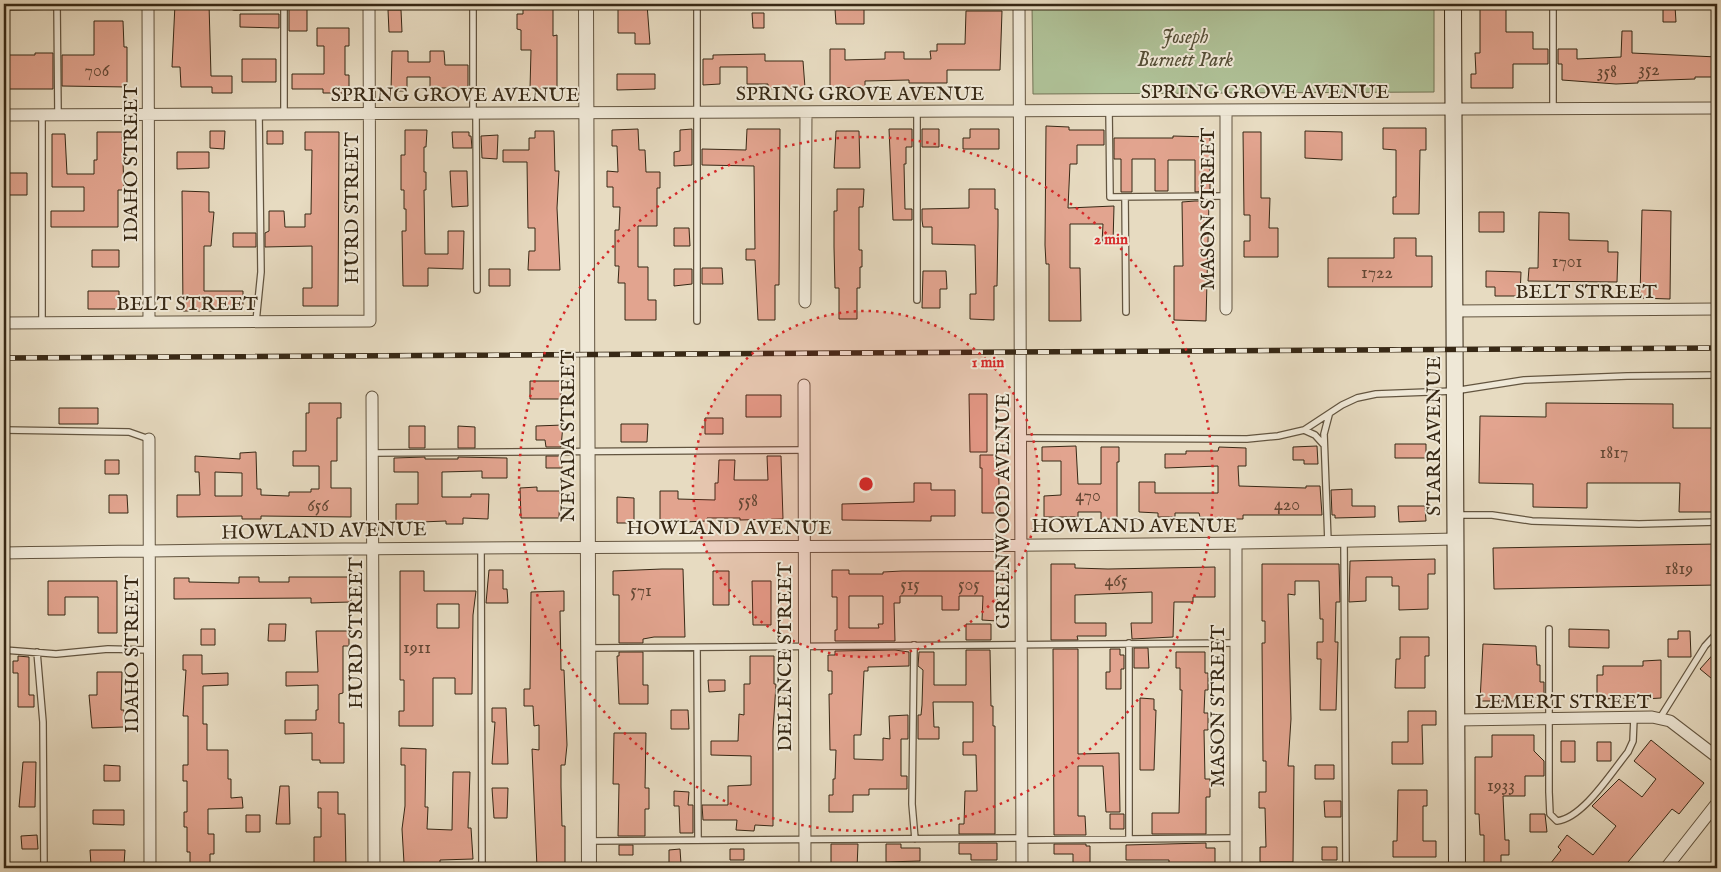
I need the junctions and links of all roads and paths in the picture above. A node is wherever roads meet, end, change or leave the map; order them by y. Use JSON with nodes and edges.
{"nodes":[{"id":1,"x":148,"y":4,"type":"edge"},
{"id":2,"x":235,"y":4,"type":"edge"},
{"id":3,"x":460,"y":4,"type":"edge"},
{"id":4,"x":472,"y":4,"type":"edge"},
{"id":5,"x":586,"y":4,"type":"edge"},
{"id":6,"x":697,"y":4,"type":"edge"},
{"id":7,"x":1019,"y":4,"type":"edge"},
{"id":8,"x":1453,"y":4,"type":"edge"},
{"id":9,"x":1553,"y":4,"type":"edge"},
{"id":10,"x":57,"y":5,"type":"edge"},
{"id":11,"x":284,"y":5,"type":"edge"},
{"id":12,"x":369,"y":5,"type":"edge"},
{"id":13,"x":4,"y":7,"type":"edge"},
{"id":14,"x":1553,"y":108,"type":"junction"},
{"id":15,"x":1717,"y":108,"type":"edge"},
{"id":16,"x":1453,"y":109,"type":"junction"},
{"id":17,"x":1109,"y":110,"type":"junction"},
{"id":18,"x":1226,"y":110,"type":"junction"},
{"id":19,"x":917,"y":111,"type":"junction"},
{"id":20,"x":1020,"y":111,"type":"junction"},
{"id":21,"x":586,"y":112,"type":"junction"},
{"id":22,"x":697,"y":112,"type":"junction"},
{"id":23,"x":806,"y":112,"type":"junction"},
{"id":24,"x":474,"y":113,"type":"junction"},
{"id":25,"x":149,"y":114,"type":"junction"},
{"id":26,"x":259,"y":114,"type":"junction"},
{"id":27,"x":284,"y":114,"type":"junction"},
{"id":28,"x":370,"y":114,"type":"junction"},
{"id":29,"x":4,"y":115,"type":"edge"},
{"id":30,"x":42,"y":115,"type":"junction"},
{"id":31,"x":58,"y":115,"type":"junction"},
{"id":32,"x":1226,"y":196,"type":"junction"},
{"id":33,"x":1125,"y":198,"type":"junction"},
{"id":34,"x":477,"y":290,"type":"dead end"},
{"id":35,"x":917,"y":300,"type":"dead end"},
{"id":36,"x":805,"y":302,"type":"dead end"},
{"id":37,"x":1226,"y":309,"type":"dead end"},
{"id":38,"x":1717,"y":309,"type":"edge"},
{"id":39,"x":1454,"y":311,"type":"junction"},
{"id":40,"x":1126,"y":312,"type":"dead end"},
{"id":41,"x":370,"y":321,"type":"joint"},
{"id":42,"x":698,"y":321,"type":"dead end"},
{"id":43,"x":149,"y":322,"type":"junction"},
{"id":44,"x":256,"y":322,"type":"junction"},
{"id":45,"x":4,"y":323,"type":"edge"},
{"id":46,"x":42,"y":323,"type":"junction"},
{"id":47,"x":1717,"y":375,"type":"edge"},
{"id":48,"x":804,"y":385,"type":"dead end"},
{"id":49,"x":1454,"y":391,"type":"junction"},
{"id":50,"x":372,"y":397,"type":"dead end"},
{"id":51,"x":1329,"y":414,"type":"junction"},
{"id":52,"x":4,"y":430,"type":"edge"},
{"id":53,"x":1304,"y":430,"type":"junction"},
{"id":54,"x":1021,"y":438,"type":"junction"},
{"id":55,"x":150,"y":439,"type":"joint"},
{"id":56,"x":1325,"y":446,"type":"junction"},
{"id":57,"x":803,"y":450,"type":"junction"},
{"id":58,"x":372,"y":453,"type":"junction"},
{"id":59,"x":588,"y":453,"type":"junction"},
{"id":60,"x":1455,"y":516,"type":"junction"},
{"id":61,"x":1717,"y":522,"type":"edge"},
{"id":62,"x":1455,"y":539,"type":"junction"},
{"id":63,"x":1328,"y":542,"type":"junction"},
{"id":64,"x":1344,"y":542,"type":"junction"},
{"id":65,"x":1021,"y":544,"type":"junction"},
{"id":66,"x":1236,"y":544,"type":"junction"},
{"id":67,"x":802,"y":545,"type":"junction"},
{"id":68,"x":481,"y":547,"type":"junction"},
{"id":69,"x":588,"y":547,"type":"junction"},
{"id":70,"x":373,"y":548,"type":"junction"},
{"id":71,"x":150,"y":550,"type":"junction"},
{"id":72,"x":4,"y":552,"type":"edge"},
{"id":73,"x":1549,"y":629,"type":"dead end"},
{"id":74,"x":1717,"y":633,"type":"edge"},
{"id":75,"x":1129,"y":643,"type":"junction"},
{"id":76,"x":1236,"y":643,"type":"junction"},
{"id":77,"x":914,"y":645,"type":"junction"},
{"id":78,"x":1021,"y":646,"type":"junction"},
{"id":79,"x":588,"y":648,"type":"junction"},
{"id":80,"x":696,"y":648,"type":"junction"},
{"id":81,"x":803,"y":648,"type":"junction"},
{"id":82,"x":4,"y":650,"type":"edge"},
{"id":83,"x":150,"y":650,"type":"junction"},
{"id":84,"x":37,"y":652,"type":"junction"},
{"id":85,"x":1634,"y":718,"type":"junction"},
{"id":86,"x":1549,"y":719,"type":"junction"},
{"id":87,"x":1660,"y":719,"type":"junction"},
{"id":88,"x":1456,"y":720,"type":"junction"},
{"id":89,"x":1717,"y":757,"type":"edge"},
{"id":90,"x":1717,"y":803,"type":"edge"},
{"id":91,"x":1236,"y":838,"type":"junction"},
{"id":92,"x":804,"y":839,"type":"junction"},
{"id":93,"x":915,"y":839,"type":"junction"},
{"id":94,"x":1022,"y":839,"type":"junction"},
{"id":95,"x":1129,"y":839,"type":"junction"},
{"id":96,"x":698,"y":840,"type":"junction"},
{"id":97,"x":589,"y":841,"type":"junction"},
{"id":98,"x":44,"y":868,"type":"edge"},
{"id":99,"x":150,"y":868,"type":"edge"},
{"id":100,"x":374,"y":868,"type":"edge"},
{"id":101,"x":482,"y":868,"type":"edge"},
{"id":102,"x":589,"y":868,"type":"edge"},
{"id":103,"x":805,"y":868,"type":"edge"},
{"id":104,"x":1022,"y":868,"type":"edge"},
{"id":105,"x":1236,"y":868,"type":"edge"},
{"id":106,"x":1346,"y":868,"type":"edge"},
{"id":107,"x":1457,"y":868,"type":"edge"},
{"id":108,"x":1666,"y":868,"type":"edge"}],
"edges":[{"from":1,"to":25,"type":"street","name":"IDAHO STREET"},
{"from":2,"to":11,"type":"lane"},
{"from":3,"to":12,"type":"lane"},
{"from":4,"to":24,"type":"lane"},
{"from":5,"to":21,"type":"street","name":"NEVADA STREET"},
{"from":6,"to":22,"type":"lane"},
{"from":7,"to":20,"type":"street","name":"GREENWOOD AVENUE"},
{"from":8,"to":16,"type":"main road","name":"STARR AVENUE"},
{"from":9,"to":14,"type":"lane"},
{"from":10,"to":13,"type":"lane"},
{"from":10,"to":31,"type":"lane"},
{"from":11,"to":27,"type":"lane"},
{"from":12,"to":28,"type":"street","name":"HURD STREET"},
{"from":14,"to":15,"type":"street","name":"SPRING GROVE AVENUE"},
{"from":14,"to":16,"type":"street","name":"SPRING GROVE AVENUE"},
{"from":16,"to":18,"type":"street","name":"SPRING GROVE AVENUE"},
{"from":16,"to":39,"type":"main road","name":"STARR AVENUE"},
{"from":17,"to":18,"type":"street","name":"SPRING GROVE AVENUE"},
{"from":17,"to":20,"type":"street","name":"SPRING GROVE AVENUE"},
{"from":17,"to":33,"type":"lane"},
{"from":18,"to":32,"type":"street","name":"MASON STREET"},
{"from":19,"to":20,"type":"street","name":"SPRING GROVE AVENUE"},
{"from":19,"to":23,"type":"street","name":"SPRING GROVE AVENUE"},
{"from":19,"to":35,"type":"lane"},
{"from":20,"to":54,"type":"street","name":"GREENWOOD AVENUE"},
{"from":21,"to":22,"type":"street","name":"SPRING GROVE AVENUE"},
{"from":21,"to":24,"type":"street","name":"SPRING GROVE AVENUE"},
{"from":21,"to":59,"type":"street","name":"NEVADA STREET"},
{"from":22,"to":23,"type":"street","name":"SPRING GROVE AVENUE"},
{"from":22,"to":42,"type":"lane"},
{"from":23,"to":36,"type":"street"},
{"from":24,"to":28,"type":"street","name":"SPRING GROVE AVENUE"},
{"from":24,"to":34,"type":"lane"},
{"from":25,"to":26,"type":"street","name":"SPRING GROVE AVENUE"},
{"from":25,"to":31,"type":"street","name":"SPRING GROVE AVENUE"},
{"from":25,"to":43,"type":"street","name":"IDAHO STREET"},
{"from":26,"to":27,"type":"street","name":"SPRING GROVE AVENUE"},
{"from":26,"to":44,"type":"lane"},
{"from":27,"to":28,"type":"street","name":"SPRING GROVE AVENUE"},
{"from":28,"to":41,"type":"street","name":"HURD STREET"},
{"from":29,"to":30,"type":"street","name":"SPRING GROVE AVENUE"},
{"from":30,"to":31,"type":"street","name":"SPRING GROVE AVENUE"},
{"from":30,"to":46,"type":"lane"},
{"from":32,"to":33,"type":"lane"},
{"from":32,"to":37,"type":"street","name":"MASON STREET"},
{"from":33,"to":40,"type":"lane"},
{"from":38,"to":39,"type":"street","name":"BELT STREET"},
{"from":39,"to":49,"type":"main road","name":"STARR AVENUE"},
{"from":41,"to":44,"type":"street","name":"BELT STREET"},
{"from":43,"to":44,"type":"street","name":"BELT STREET"},
{"from":43,"to":46,"type":"street","name":"BELT STREET"},
{"from":45,"to":46,"type":"street","name":"BELT STREET"},
{"from":47,"to":49,"type":"lane"},
{"from":48,"to":57,"type":"street","name":"DELENCE STREET"},
{"from":49,"to":51,"type":"lane"},
{"from":49,"to":60,"type":"main road","name":"STARR AVENUE"},
{"from":50,"to":58,"type":"street","name":"HURD STREET"},
{"from":51,"to":53,"type":"lane"},
{"from":51,"to":56,"type":"lane"},
{"from":52,"to":55,"type":"lane"},
{"from":53,"to":54,"type":"lane"},
{"from":53,"to":56,"type":"lane"},
{"from":54,"to":65,"type":"street","name":"GREENWOOD AVENUE"},
{"from":55,"to":71,"type":"street","name":"IDAHO STREET"},
{"from":56,"to":63,"type":"lane"},
{"from":57,"to":59,"type":"lane"},
{"from":57,"to":67,"type":"street","name":"DELENCE STREET"},
{"from":58,"to":59,"type":"lane"},
{"from":58,"to":70,"type":"street","name":"HURD STREET"},
{"from":59,"to":69,"type":"street","name":"NEVADA STREET"},
{"from":60,"to":61,"type":"lane"},
{"from":60,"to":62,"type":"main road","name":"STARR AVENUE"},
{"from":62,"to":64,"type":"street","name":"HOWLAND AVENUE"},
{"from":62,"to":88,"type":"main road","name":"STARR AVENUE"},
{"from":63,"to":64,"type":"street","name":"HOWLAND AVENUE"},
{"from":63,"to":66,"type":"street","name":"HOWLAND AVENUE"},
{"from":64,"to":106,"type":"lane"},
{"from":65,"to":66,"type":"street","name":"HOWLAND AVENUE"},
{"from":65,"to":67,"type":"street","name":"HOWLAND AVENUE"},
{"from":65,"to":78,"type":"street","name":"GREENWOOD AVENUE"},
{"from":66,"to":76,"type":"street","name":"MASON STREET"},
{"from":67,"to":69,"type":"street","name":"HOWLAND AVENUE"},
{"from":67,"to":81,"type":"street","name":"DELENCE STREET"},
{"from":68,"to":69,"type":"street","name":"HOWLAND AVENUE"},
{"from":68,"to":70,"type":"street","name":"HOWLAND AVENUE"},
{"from":68,"to":101,"type":"lane"},
{"from":69,"to":79,"type":"street","name":"NEVADA STREET"},
{"from":70,"to":71,"type":"street","name":"HOWLAND AVENUE"},
{"from":70,"to":100,"type":"street","name":"HURD STREET"},
{"from":71,"to":72,"type":"street","name":"HOWLAND AVENUE"},
{"from":71,"to":83,"type":"street","name":"IDAHO STREET"},
{"from":73,"to":86,"type":"lane"},
{"from":74,"to":87,"type":"lane"},
{"from":75,"to":76,"type":"lane"},
{"from":75,"to":78,"type":"lane"},
{"from":75,"to":95,"type":"lane"},
{"from":76,"to":91,"type":"street","name":"MASON STREET"},
{"from":77,"to":78,"type":"lane"},
{"from":77,"to":81,"type":"lane"},
{"from":77,"to":93,"type":"lane"},
{"from":78,"to":94,"type":"street","name":"GREENWOOD AVENUE"},
{"from":79,"to":80,"type":"lane"},
{"from":79,"to":97,"type":"street","name":"NEVADA STREET"},
{"from":80,"to":81,"type":"lane"},
{"from":80,"to":96,"type":"lane"},
{"from":81,"to":92,"type":"street","name":"DELENCE STREET"},
{"from":82,"to":84,"type":"lane"},
{"from":83,"to":84,"type":"lane"},
{"from":83,"to":99,"type":"street","name":"IDAHO STREET"},
{"from":84,"to":98,"type":"lane"},
{"from":85,"to":86,"type":"street","name":"LEMERT STREET"},
{"from":85,"to":86,"type":"lane"},
{"from":85,"to":87,"type":"street","name":"LEMERT STREET"},
{"from":86,"to":88,"type":"street","name":"LEMERT STREET"},
{"from":87,"to":89,"type":"street","name":"LEMERT STREET"},
{"from":88,"to":107,"type":"main road","name":"STARR AVENUE"},
{"from":90,"to":108,"type":"street"},
{"from":91,"to":95,"type":"lane"},
{"from":91,"to":105,"type":"street","name":"MASON STREET"},
{"from":92,"to":93,"type":"lane"},
{"from":92,"to":96,"type":"lane"},
{"from":92,"to":103,"type":"street","name":"DELENCE STREET"},
{"from":93,"to":94,"type":"lane"},
{"from":94,"to":95,"type":"lane"},
{"from":94,"to":104,"type":"street","name":"GREENWOOD AVENUE"},
{"from":96,"to":97,"type":"lane"},
{"from":97,"to":102,"type":"street","name":"NEVADA STREET"}]}
